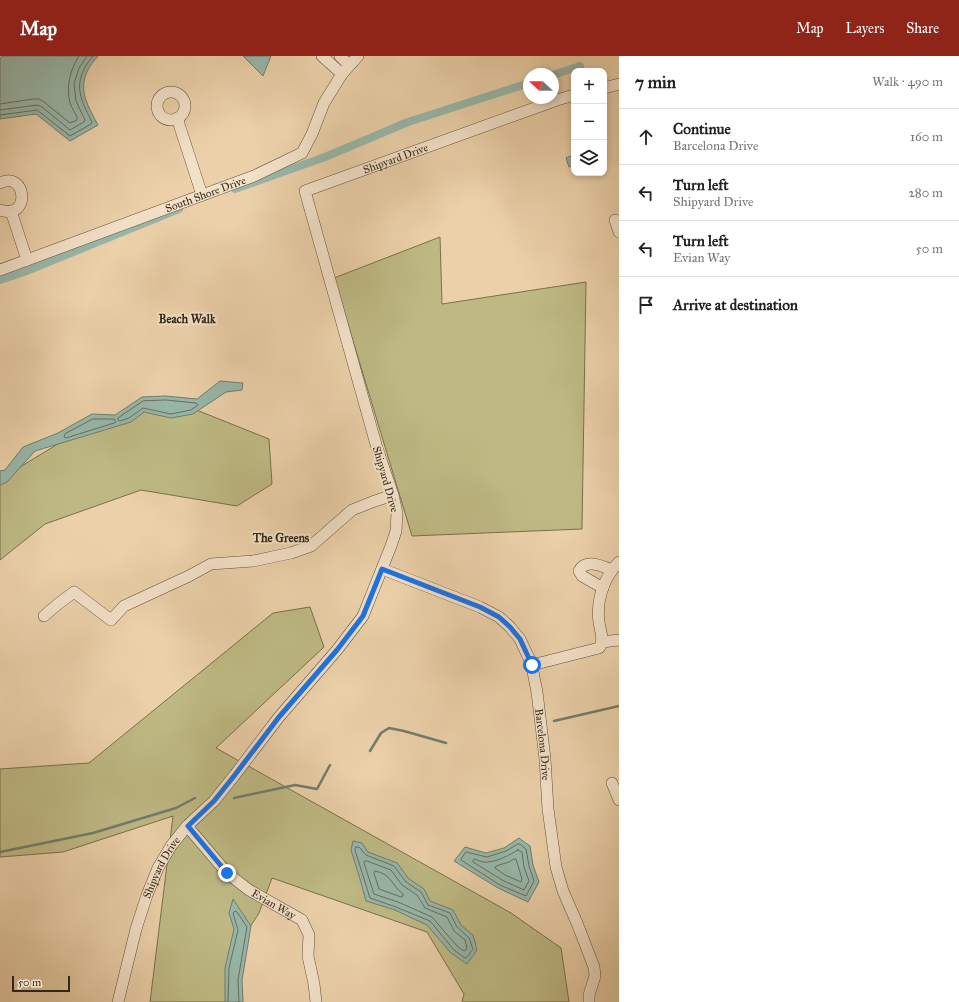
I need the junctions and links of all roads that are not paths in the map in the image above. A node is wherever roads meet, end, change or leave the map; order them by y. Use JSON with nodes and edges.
{"nodes":[{"id":1,"x":322,"y":56,"type":"edge"},
{"id":2,"x":340,"y":56,"type":"edge"},
{"id":3,"x":358,"y":56,"type":"edge"},
{"id":4,"x":346,"y":70,"type":"junction"},
{"id":5,"x":619,"y":84,"type":"edge"},
{"id":6,"x":607,"y":87,"type":"edge"},
{"id":7,"x":571,"y":96,"type":"edge"},
{"id":8,"x":177,"y":118,"type":"dead end"},
{"id":9,"x":0,"y":183,"type":"edge"},
{"id":10,"x":202,"y":195,"type":"junction"},
{"id":11,"x":6,"y":211,"type":"edge"},
{"id":12,"x":615,"y":220,"type":"dead end"},
{"id":13,"x":619,"y":232,"type":"edge"},
{"id":14,"x":27,"y":260,"type":"junction"},
{"id":15,"x":0,"y":270,"type":"edge"},
{"id":16,"x":393,"y":495,"type":"junction"},
{"id":17,"x":615,"y":566,"type":"edge"},
{"id":18,"x":382,"y":569,"type":"junction"},
{"id":19,"x":603,"y":588,"type":"junction"},
{"id":20,"x":44,"y":616,"type":"dead end"},
{"id":21,"x":619,"y":640,"type":"edge"},
{"id":22,"x":602,"y":642,"type":"junction"},
{"id":23,"x":532,"y":665,"type":"junction"},
{"id":24,"x":612,"y":783,"type":"dead end"},
{"id":25,"x":619,"y":800,"type":"edge"},
{"id":26,"x":188,"y":826,"type":"junction"},
{"id":27,"x":118,"y":1002,"type":"edge"},
{"id":28,"x":316,"y":1002,"type":"edge"},
{"id":29,"x":589,"y":1002,"type":"edge"}],
"edges":[{"from":1,"to":4,"type":"street"},
{"from":2,"to":4,"type":"street"},
{"from":3,"to":4,"type":"street","name":"South Shore Drive"},
{"from":4,"to":10,"type":"street","name":"South Shore Drive"},
{"from":5,"to":6,"type":"street"},
{"from":7,"to":16,"type":"street","name":"Shipyard Drive"},
{"from":8,"to":10,"type":"street"},
{"from":9,"to":11,"type":"street"},
{"from":10,"to":14,"type":"street","name":"South Shore Drive"},
{"from":11,"to":14,"type":"street"},
{"from":12,"to":13,"type":"street"},
{"from":14,"to":15,"type":"street","name":"South Shore Drive"},
{"from":16,"to":18,"type":"street","name":"Shipyard Drive"},
{"from":16,"to":20,"type":"street"},
{"from":17,"to":19,"type":"street"},
{"from":17,"to":19,"type":"street"},
{"from":18,"to":23,"type":"street","name":"Barcelona Drive"},
{"from":18,"to":26,"type":"street","name":"Shipyard Drive"},
{"from":19,"to":22,"type":"street"},
{"from":21,"to":22,"type":"street"},
{"from":22,"to":23,"type":"street"},
{"from":23,"to":29,"type":"street","name":"Barcelona Drive"},
{"from":24,"to":25,"type":"street"},
{"from":26,"to":27,"type":"street","name":"Shipyard Drive"},
{"from":26,"to":28,"type":"street","name":"Evian Way"}]}
